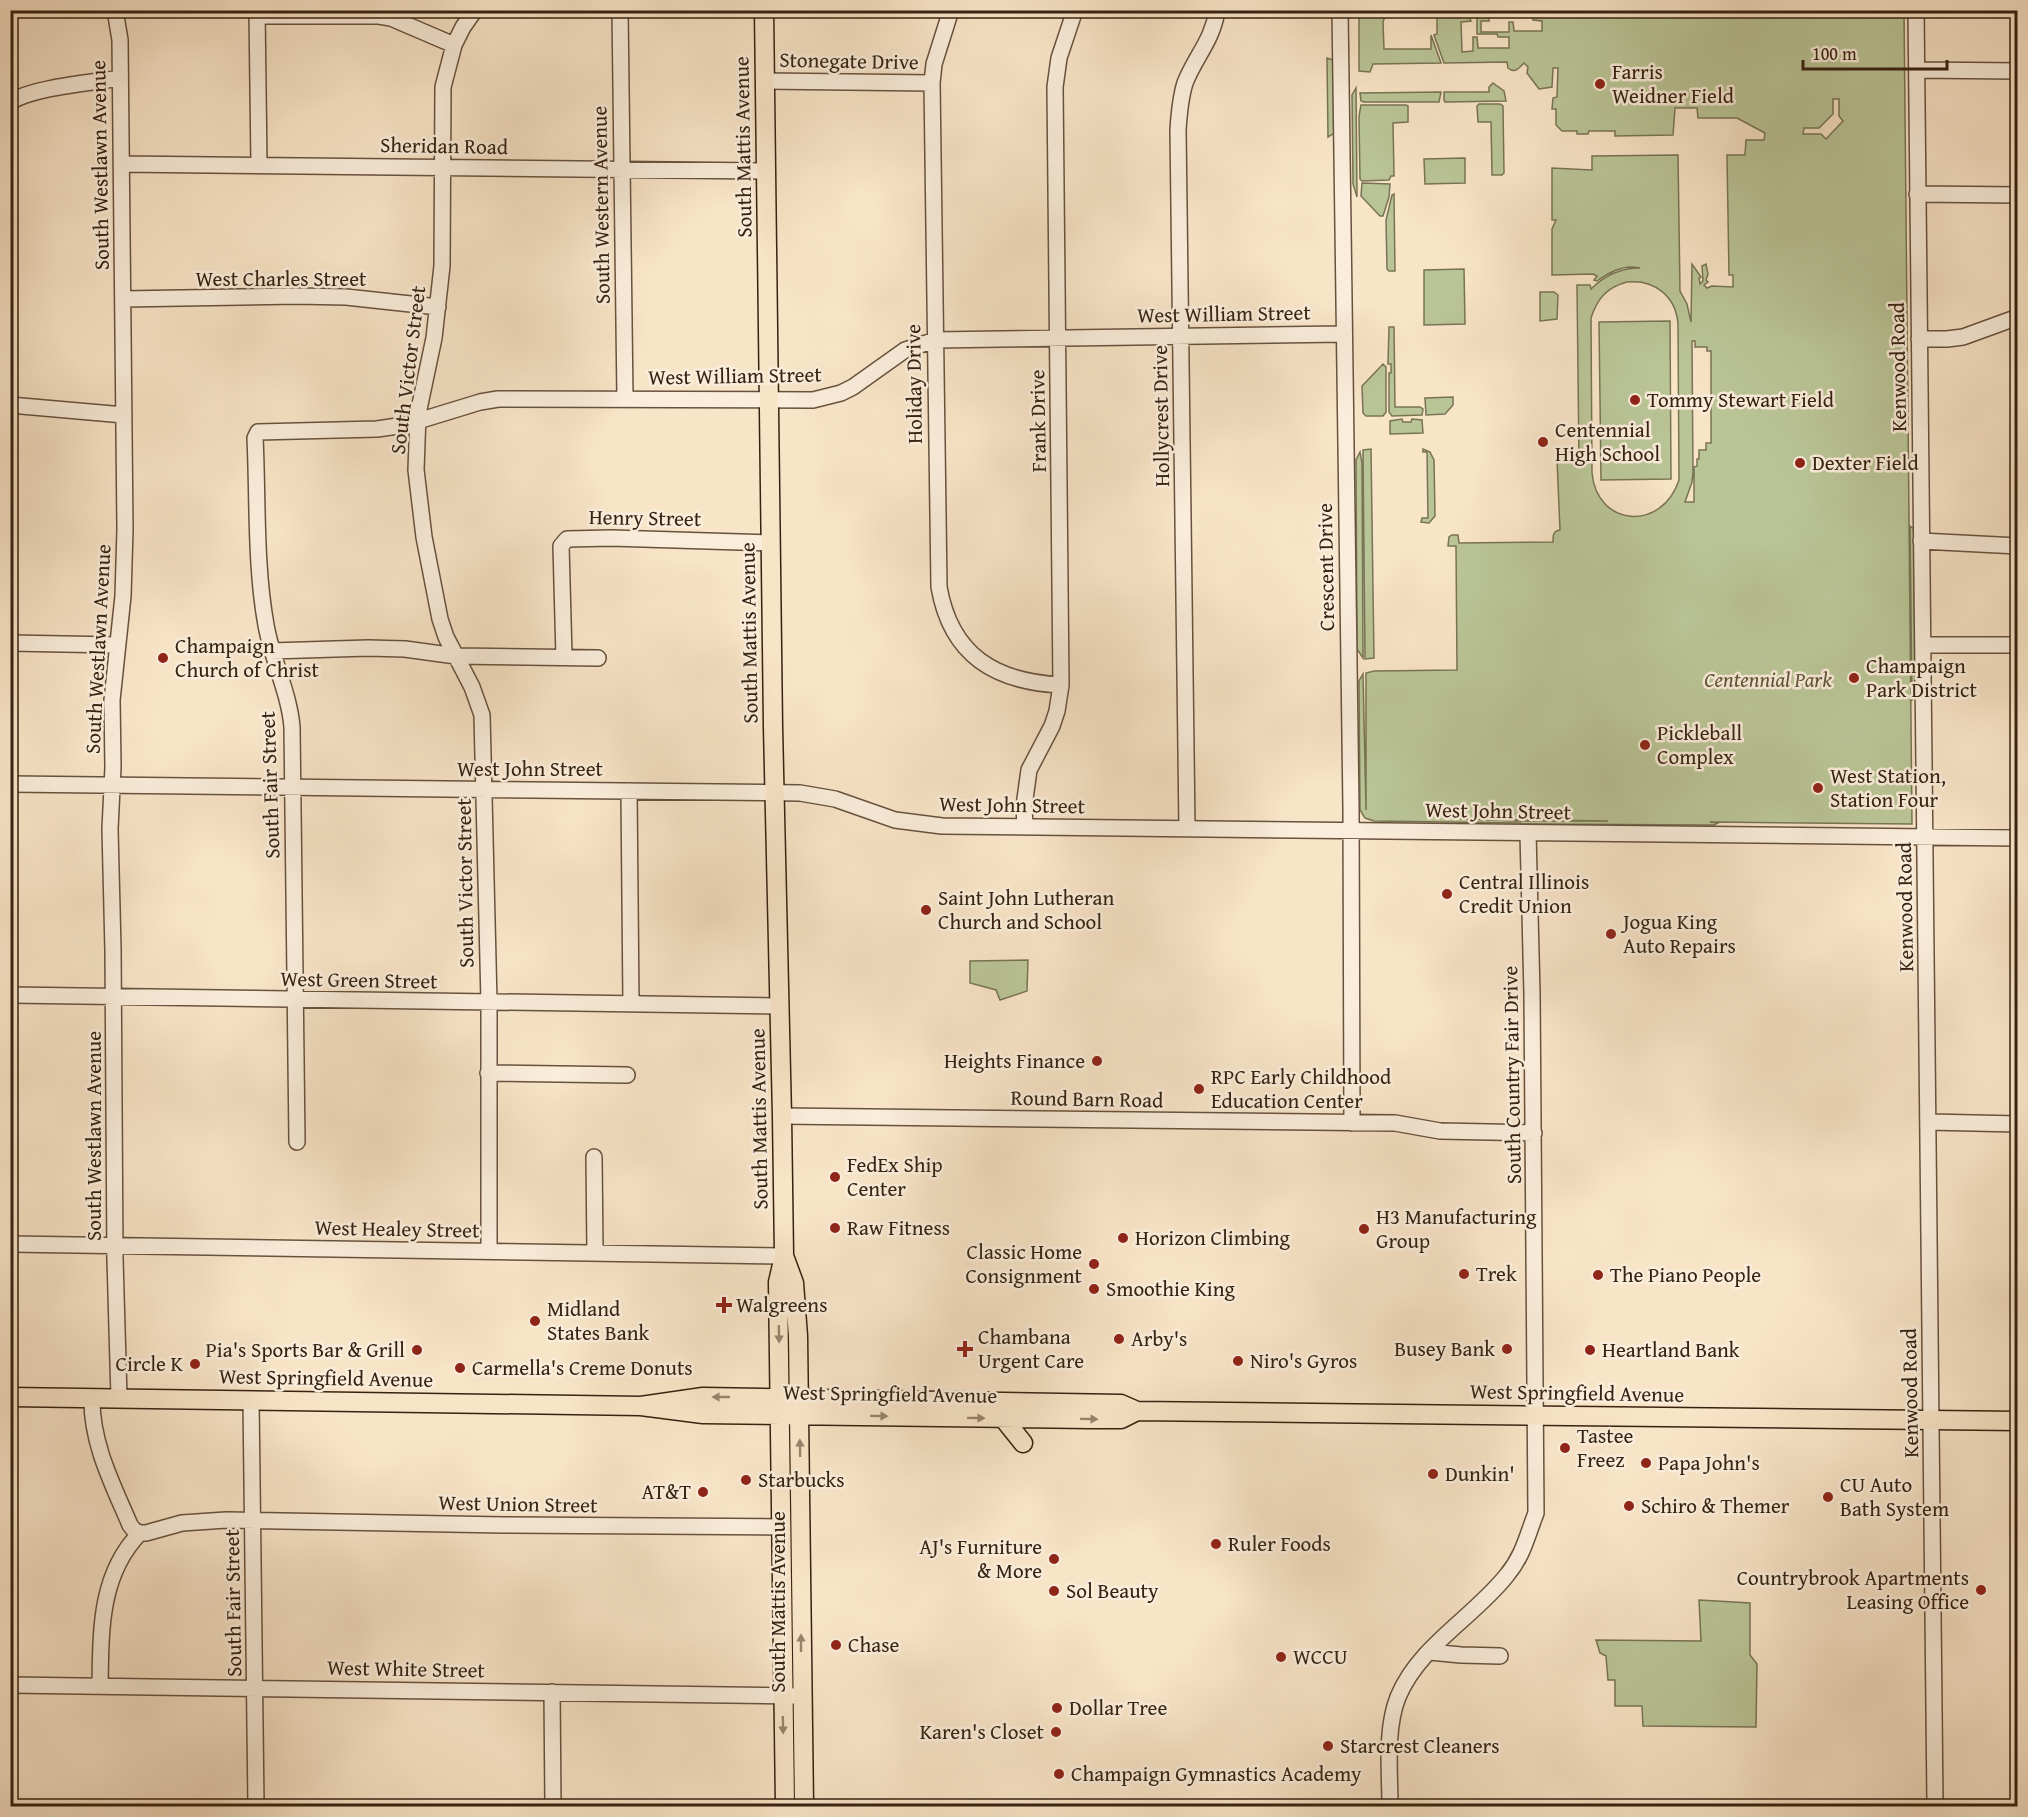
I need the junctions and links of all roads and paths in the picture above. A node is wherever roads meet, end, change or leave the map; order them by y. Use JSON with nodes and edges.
{"nodes":[{"id":1,"x":115,"y":10,"type":"edge"},
{"id":2,"x":475,"y":10,"type":"edge"},
{"id":3,"x":620,"y":10,"type":"edge"},
{"id":4,"x":764,"y":10,"type":"edge"},
{"id":5,"x":951,"y":10,"type":"edge"},
{"id":6,"x":1075,"y":10,"type":"edge"},
{"id":7,"x":1217,"y":10,"type":"edge"},
{"id":8,"x":1340,"y":10,"type":"edge"},
{"id":9,"x":1916,"y":10,"type":"edge"},
{"id":10,"x":257,"y":13,"type":"edge"},
{"id":11,"x":454,"y":45,"type":"junction"},
{"id":12,"x":1917,"y":70,"type":"junction"},
{"id":13,"x":2018,"y":71,"type":"edge"},
{"id":14,"x":120,"y":78,"type":"junction"},
{"id":15,"x":765,"y":81,"type":"junction"},
{"id":16,"x":932,"y":83,"type":"junction"},
{"id":17,"x":10,"y":102,"type":"edge"},
{"id":18,"x":121,"y":164,"type":"junction"},
{"id":19,"x":259,"y":165,"type":"junction"},
{"id":20,"x":442,"y":167,"type":"junction"},
{"id":21,"x":621,"y":169,"type":"junction"},
{"id":22,"x":766,"y":171,"type":"junction"},
{"id":23,"x":1917,"y":194,"type":"junction"},
{"id":24,"x":2018,"y":195,"type":"edge"},
{"id":25,"x":123,"y":300,"type":"junction"},
{"id":26,"x":438,"y":307,"type":"junction"},
{"id":27,"x":2018,"y":317,"type":"edge"},
{"id":28,"x":1343,"y":334,"type":"junction"},
{"id":29,"x":1181,"y":336,"type":"junction"},
{"id":30,"x":1058,"y":337,"type":"junction"},
{"id":31,"x":1919,"y":339,"type":"junction"},
{"id":32,"x":935,"y":340,"type":"junction"},
{"id":33,"x":625,"y":399,"type":"junction"},
{"id":34,"x":769,"y":400,"type":"junction"},
{"id":35,"x":10,"y":405,"type":"edge"},
{"id":36,"x":124,"y":415,"type":"junction"},
{"id":37,"x":418,"y":422,"type":"junction"},
{"id":38,"x":260,"y":431,"type":"joint"},
{"id":39,"x":1921,"y":541,"type":"junction"},
{"id":40,"x":771,"y":543,"type":"junction"},
{"id":41,"x":2018,"y":546,"type":"edge"},
{"id":42,"x":10,"y":643,"type":"edge"},
{"id":43,"x":117,"y":645,"type":"junction"},
{"id":44,"x":1923,"y":645,"type":"junction"},
{"id":45,"x":2018,"y":645,"type":"edge"},
{"id":46,"x":271,"y":651,"type":"junction"},
{"id":47,"x":456,"y":656,"type":"junction"},
{"id":48,"x":564,"y":657,"type":"junction"},
{"id":49,"x":598,"y":658,"type":"dead end"},
{"id":50,"x":1062,"y":685,"type":"junction"},
{"id":51,"x":10,"y":784,"type":"edge"},
{"id":52,"x":112,"y":785,"type":"junction"},
{"id":53,"x":293,"y":787,"type":"junction"},
{"id":54,"x":484,"y":790,"type":"junction"},
{"id":55,"x":629,"y":791,"type":"junction"},
{"id":56,"x":774,"y":793,"type":"junction"},
{"id":57,"x":1024,"y":827,"type":"junction"},
{"id":58,"x":1187,"y":829,"type":"junction"},
{"id":59,"x":1351,"y":830,"type":"junction"},
{"id":60,"x":1528,"y":833,"type":"junction"},
{"id":61,"x":1925,"y":837,"type":"junction"},
{"id":62,"x":2018,"y":838,"type":"edge"},
{"id":63,"x":10,"y":995,"type":"edge"},
{"id":64,"x":113,"y":997,"type":"junction"},
{"id":65,"x":295,"y":1000,"type":"junction"},
{"id":66,"x":489,"y":1002,"type":"junction"},
{"id":67,"x":631,"y":1004,"type":"junction"},
{"id":68,"x":780,"y":1006,"type":"junction"},
{"id":69,"x":488,"y":1073,"type":"junction"},
{"id":70,"x":627,"y":1075,"type":"dead end"},
{"id":71,"x":782,"y":1116,"type":"junction"},
{"id":72,"x":1929,"y":1122,"type":"junction"},
{"id":73,"x":1352,"y":1123,"type":"junction"},
{"id":74,"x":2018,"y":1124,"type":"edge"},
{"id":75,"x":1533,"y":1133,"type":"junction"},
{"id":76,"x":297,"y":1142,"type":"dead end"},
{"id":77,"x":594,"y":1157,"type":"dead end"},
{"id":78,"x":10,"y":1244,"type":"edge"},
{"id":79,"x":115,"y":1246,"type":"junction"},
{"id":80,"x":489,"y":1251,"type":"junction"},
{"id":81,"x":595,"y":1252,"type":"junction"},
{"id":82,"x":784,"y":1256,"type":"junction"},
{"id":83,"x":10,"y":1397,"type":"edge"},
{"id":84,"x":92,"y":1398,"type":"junction"},
{"id":85,"x":119,"y":1398,"type":"junction"},
{"id":86,"x":252,"y":1400,"type":"junction"},
{"id":87,"x":779,"y":1406,"type":"junction"},
{"id":88,"x":799,"y":1406,"type":"junction"},
{"id":89,"x":1137,"y":1411,"type":"junction"},
{"id":90,"x":1535,"y":1416,"type":"junction"},
{"id":91,"x":1003,"y":1418,"type":"junction"},
{"id":92,"x":1931,"y":1420,"type":"junction"},
{"id":93,"x":2018,"y":1420,"type":"edge"},
{"id":94,"x":1023,"y":1443,"type":"dead end"},
{"id":95,"x":253,"y":1520,"type":"junction"},
{"id":96,"x":782,"y":1527,"type":"junction"},
{"id":97,"x":140,"y":1533,"type":"junction"},
{"id":98,"x":1430,"y":1652,"type":"junction"},
{"id":99,"x":1500,"y":1656,"type":"dead end"},
{"id":100,"x":10,"y":1685,"type":"edge"},
{"id":101,"x":100,"y":1686,"type":"junction"},
{"id":102,"x":255,"y":1688,"type":"junction"},
{"id":103,"x":552,"y":1692,"type":"junction"},
{"id":104,"x":783,"y":1695,"type":"junction"},
{"id":105,"x":801,"y":1696,"type":"junction"},
{"id":106,"x":1935,"y":1803,"type":"dead end"},
{"id":107,"x":256,"y":1806,"type":"edge"},
{"id":108,"x":553,"y":1806,"type":"edge"},
{"id":109,"x":785,"y":1806,"type":"edge"},
{"id":110,"x":804,"y":1806,"type":"edge"},
{"id":111,"x":1390,"y":1806,"type":"edge"}],
"edges":[{"from":1,"to":14,"type":"street","name":"South Westlawn Avenue"},
{"from":2,"to":11,"type":"street","name":"South Victor Street"},
{"from":3,"to":21,"type":"street","name":"South Western Avenue"},
{"from":4,"to":15,"type":"main road","name":"South Mattis Avenue"},
{"from":5,"to":16,"type":"street","name":"Holiday Drive"},
{"from":6,"to":30,"type":"street","name":"Frank Drive"},
{"from":7,"to":29,"type":"street","name":"Hollycrest Drive"},
{"from":8,"to":28,"type":"street","name":"Crescent Drive"},
{"from":9,"to":12,"type":"street","name":"Kenwood Road"},
{"from":10,"to":11,"type":"street"},
{"from":10,"to":19,"type":"street"},
{"from":11,"to":20,"type":"street","name":"South Victor Street"},
{"from":12,"to":13,"type":"street"},
{"from":12,"to":23,"type":"street","name":"Kenwood Road"},
{"from":14,"to":17,"type":"street"},
{"from":14,"to":18,"type":"street","name":"South Westlawn Avenue"},
{"from":15,"to":16,"type":"street","name":"Stonegate Drive"},
{"from":15,"to":22,"type":"main road","name":"South Mattis Avenue"},
{"from":16,"to":32,"type":"street","name":"Holiday Drive"},
{"from":18,"to":19,"type":"street","name":"Sheridan Road"},
{"from":18,"to":25,"type":"street","name":"South Westlawn Avenue"},
{"from":19,"to":20,"type":"street","name":"Sheridan Road"},
{"from":20,"to":21,"type":"street","name":"Sheridan Road"},
{"from":20,"to":26,"type":"street","name":"South Victor Street"},
{"from":21,"to":22,"type":"street","name":"Sheridan Road"},
{"from":21,"to":33,"type":"street","name":"South Western Avenue"},
{"from":22,"to":34,"type":"main road","name":"South Mattis Avenue"},
{"from":23,"to":24,"type":"street"},
{"from":23,"to":31,"type":"street","name":"Kenwood Road"},
{"from":25,"to":26,"type":"street","name":"West Charles Street"},
{"from":25,"to":36,"type":"street","name":"South Westlawn Avenue"},
{"from":26,"to":37,"type":"street","name":"South Victor Street"},
{"from":27,"to":31,"type":"street"},
{"from":28,"to":29,"type":"street","name":"West William Street"},
{"from":28,"to":59,"type":"street","name":"Crescent Drive"},
{"from":29,"to":30,"type":"street","name":"West William Street"},
{"from":29,"to":58,"type":"street","name":"Hollycrest Drive"},
{"from":30,"to":32,"type":"street","name":"West William Street"},
{"from":30,"to":50,"type":"street","name":"Frank Drive"},
{"from":31,"to":39,"type":"street","name":"Kenwood Road"},
{"from":32,"to":34,"type":"street","name":"West William Street"},
{"from":32,"to":50,"type":"street","name":"Holiday Drive"},
{"from":33,"to":34,"type":"street","name":"West William Street"},
{"from":33,"to":37,"type":"street","name":"West William Street"},
{"from":34,"to":40,"type":"main road","name":"South Mattis Avenue"},
{"from":35,"to":36,"type":"street"},
{"from":36,"to":43,"type":"street","name":"South Westlawn Avenue"},
{"from":37,"to":38,"type":"street","name":"West William Street"},
{"from":37,"to":47,"type":"street","name":"South Victor Street"},
{"from":38,"to":46,"type":"street","name":"South Fair Street"},
{"from":39,"to":41,"type":"street"},
{"from":39,"to":44,"type":"street","name":"Kenwood Road"},
{"from":40,"to":48,"type":"street","name":"Henry Street"},
{"from":40,"to":56,"type":"main road","name":"South Mattis Avenue"},
{"from":42,"to":43,"type":"street"},
{"from":43,"to":52,"type":"street","name":"South Westlawn Avenue"},
{"from":44,"to":45,"type":"street"},
{"from":44,"to":61,"type":"street","name":"Kenwood Road"},
{"from":46,"to":47,"type":"street"},
{"from":46,"to":53,"type":"street","name":"South Fair Street"},
{"from":47,"to":48,"type":"street"},
{"from":47,"to":54,"type":"street","name":"South Victor Street"},
{"from":48,"to":49,"type":"street"},
{"from":50,"to":57,"type":"street","name":"Frank Drive"},
{"from":51,"to":52,"type":"street","name":"West John Street"},
{"from":52,"to":53,"type":"street","name":"West John Street"},
{"from":52,"to":64,"type":"street","name":"South Westlawn Avenue"},
{"from":53,"to":54,"type":"street","name":"West John Street"},
{"from":53,"to":65,"type":"street","name":"South Fair Street"},
{"from":54,"to":55,"type":"street","name":"West John Street"},
{"from":54,"to":66,"type":"street","name":"South Victor Street"},
{"from":55,"to":56,"type":"street","name":"West John Street"},
{"from":55,"to":67,"type":"street"},
{"from":56,"to":57,"type":"street","name":"West John Street"},
{"from":56,"to":68,"type":"main road","name":"South Mattis Avenue"},
{"from":57,"to":58,"type":"street","name":"West John Street"},
{"from":58,"to":59,"type":"street","name":"West John Street"},
{"from":59,"to":60,"type":"street","name":"West John Street"},
{"from":59,"to":73,"type":"street","name":"Crescent Drive"},
{"from":60,"to":61,"type":"street","name":"West John Street"},
{"from":60,"to":75,"type":"street","name":"South Country Fair Drive"},
{"from":61,"to":62,"type":"street","name":"West John Street"},
{"from":61,"to":72,"type":"street","name":"Kenwood Road"},
{"from":63,"to":64,"type":"street","name":"West Green Street"},
{"from":64,"to":65,"type":"street","name":"West Green Street"},
{"from":64,"to":79,"type":"street","name":"South Westlawn Avenue"},
{"from":65,"to":66,"type":"street","name":"West Green Street"},
{"from":65,"to":76,"type":"street","name":"South Fair Street"},
{"from":66,"to":67,"type":"street","name":"West Green Street"},
{"from":66,"to":69,"type":"street","name":"South Victor Street"},
{"from":67,"to":68,"type":"street","name":"West Green Street"},
{"from":68,"to":71,"type":"main road","name":"South Mattis Avenue"},
{"from":69,"to":70,"type":"street"},
{"from":69,"to":80,"type":"street","name":"South Victor Street"},
{"from":71,"to":73,"type":"street","name":"Round Barn Road"},
{"from":71,"to":82,"type":"main road","name":"South Mattis Avenue"},
{"from":72,"to":74,"type":"street"},
{"from":72,"to":92,"type":"street","name":"Kenwood Road"},
{"from":73,"to":75,"type":"street","name":"Round Barn Road"},
{"from":75,"to":90,"type":"street","name":"South Country Fair Drive"},
{"from":77,"to":81,"type":"street"},
{"from":78,"to":79,"type":"street","name":"West Healey Street"},
{"from":79,"to":80,"type":"street","name":"West Healey Street"},
{"from":79,"to":85,"type":"street","name":"South Westlawn Avenue"},
{"from":80,"to":81,"type":"street","name":"West Healey Street"},
{"from":81,"to":82,"type":"street","name":"West Healey Street"},
{"from":82,"to":87,"type":"main road","name":"South Mattis Avenue","one_way":true},
{"from":82,"to":88,"type":"main road","name":"South Mattis Avenue"},
{"from":83,"to":84,"type":"main road","name":"West Springfield Avenue"},
{"from":84,"to":85,"type":"main road","name":"West Springfield Avenue"},
{"from":84,"to":97,"type":"street"},
{"from":85,"to":86,"type":"main road","name":"West Springfield Avenue"},
{"from":86,"to":87,"type":"main road","name":"West Springfield Avenue"},
{"from":86,"to":95,"type":"street","name":"South Fair Street"},
{"from":87,"to":88,"type":"main road","name":"West Springfield Avenue"},
{"from":87,"to":96,"type":"main road","name":"South Mattis Avenue"},
{"from":88,"to":89,"type":"main road","name":"West Springfield Avenue"},
{"from":88,"to":91,"type":"main road","name":"West Springfield Avenue","one_way":true},
{"from":105,"to":88,"type":"main road","name":"South Mattis Avenue","one_way":true},
{"from":89,"to":90,"type":"main road","name":"West Springfield Avenue"},
{"from":91,"to":89,"type":"main road","name":"West Springfield Avenue","one_way":true},
{"from":90,"to":92,"type":"main road","name":"West Springfield Avenue"},
{"from":90,"to":98,"type":"street","name":"South Country Fair Drive"},
{"from":91,"to":94,"type":"main road"},
{"from":92,"to":93,"type":"main road","name":"West Springfield Avenue"},
{"from":92,"to":106,"type":"street","name":"Kenwood Road"},
{"from":95,"to":96,"type":"street","name":"West Union Street"},
{"from":95,"to":97,"type":"street","name":"West Union Street"},
{"from":95,"to":102,"type":"street","name":"South Fair Street"},
{"from":96,"to":104,"type":"main road","name":"South Mattis Avenue"},
{"from":97,"to":101,"type":"street"},
{"from":98,"to":99,"type":"street"},
{"from":98,"to":111,"type":"street","name":"South Country Fair Drive"},
{"from":100,"to":101,"type":"street","name":"West White Street"},
{"from":101,"to":102,"type":"street","name":"West White Street"},
{"from":102,"to":103,"type":"street","name":"West White Street"},
{"from":102,"to":107,"type":"street","name":"South Fair Street"},
{"from":103,"to":104,"type":"street","name":"West White Street"},
{"from":103,"to":108,"type":"street"},
{"from":104,"to":105,"type":"street","name":"West White Street"},
{"from":104,"to":109,"type":"main road","name":"South Mattis Avenue","one_way":true},
{"from":105,"to":110,"type":"main road","name":"South Mattis Avenue"}]}
